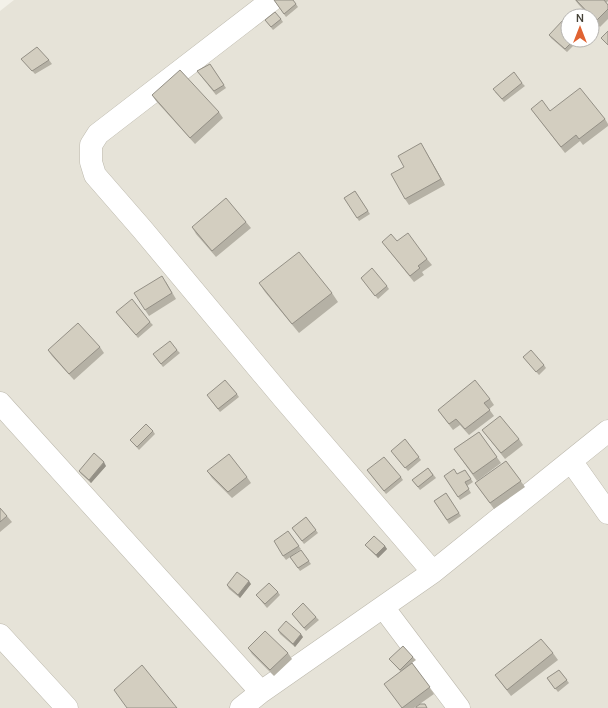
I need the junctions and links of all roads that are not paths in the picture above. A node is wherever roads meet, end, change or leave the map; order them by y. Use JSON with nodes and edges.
{"nodes":[{"id":1,"x":272,"y":0,"type":"edge"},
{"id":2,"x":0,"y":403,"type":"edge"},
{"id":3,"x":608,"y":431,"type":"edge"},
{"id":4,"x":571,"y":461,"type":"junction"},
{"id":5,"x":608,"y":513,"type":"edge"},
{"id":6,"x":433,"y":572,"type":"junction"},
{"id":7,"x":383,"y":607,"type":"junction"},
{"id":8,"x":0,"y":635,"type":"edge"},
{"id":9,"x":261,"y":692,"type":"junction"},
{"id":10,"x":67,"y":708,"type":"edge"},
{"id":11,"x":241,"y":708,"type":"edge"},
{"id":12,"x":459,"y":708,"type":"edge"}],
"edges":[{"from":1,"to":6,"type":"street"},
{"from":2,"to":9,"type":"street"},
{"from":3,"to":4,"type":"street"},
{"from":4,"to":5,"type":"street"},
{"from":4,"to":6,"type":"street"},
{"from":6,"to":7,"type":"street"},
{"from":7,"to":9,"type":"street"},
{"from":7,"to":12,"type":"street"},
{"from":8,"to":10,"type":"street"},
{"from":9,"to":11,"type":"street"}]}
